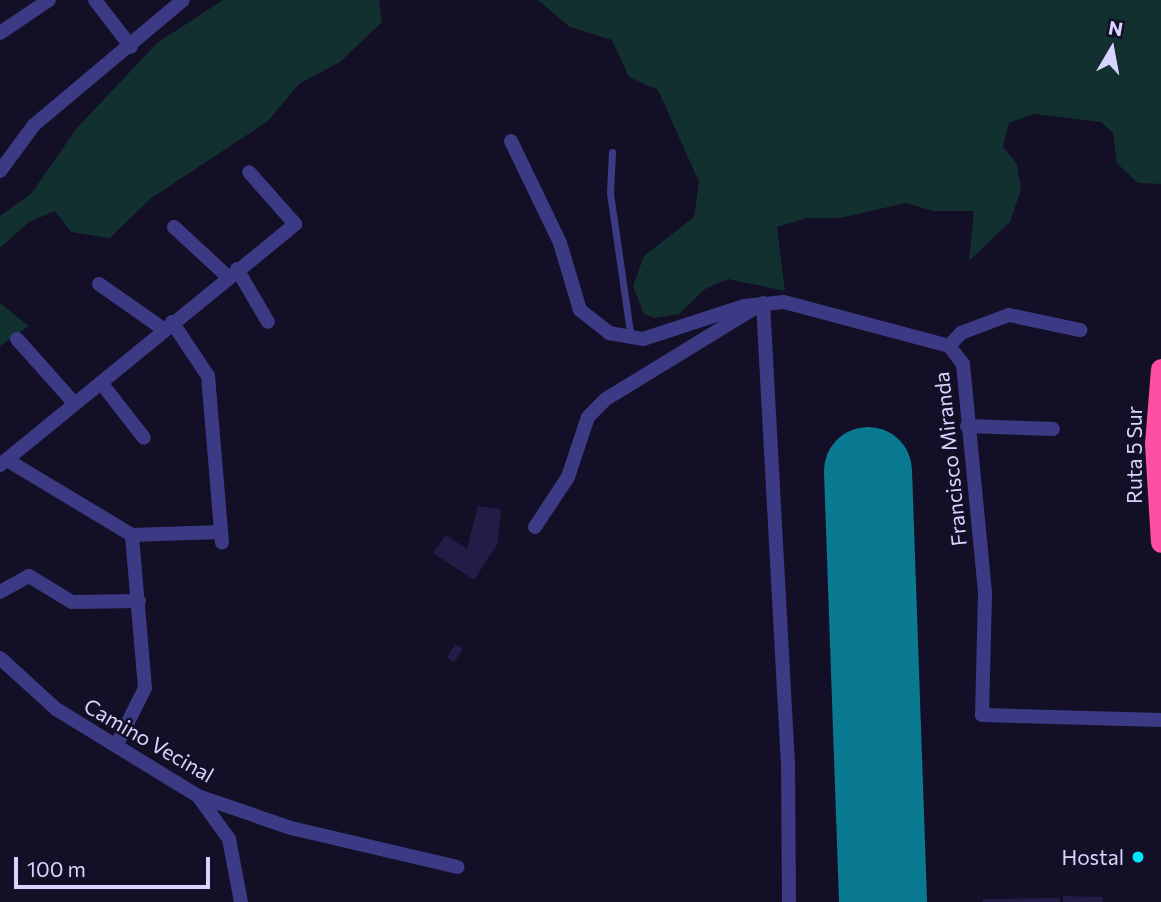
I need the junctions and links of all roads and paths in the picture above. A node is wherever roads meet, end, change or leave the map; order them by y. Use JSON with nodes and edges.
{"nodes":[{"id":1,"x":48,"y":0,"type":"edge"},
{"id":2,"x":95,"y":0,"type":"edge"},
{"id":3,"x":183,"y":0,"type":"edge"},
{"id":4,"x":0,"y":33,"type":"edge"},
{"id":5,"x":131,"y":47,"type":"junction"},
{"id":6,"x":511,"y":141,"type":"dead end"},
{"id":7,"x":612,"y":152,"type":"dead end"},
{"id":8,"x":0,"y":171,"type":"edge"},
{"id":9,"x":249,"y":172,"type":"dead end"},
{"id":10,"x":174,"y":227,"type":"dead end"},
{"id":11,"x":232,"y":273,"type":"junction"},
{"id":12,"x":99,"y":284,"type":"dead end"},
{"id":13,"x":763,"y":303,"type":"junction"},
{"id":14,"x":268,"y":322,"type":"dead end"},
{"id":15,"x":167,"y":326,"type":"junction"},
{"id":16,"x":1080,"y":330,"type":"dead end"},
{"id":17,"x":631,"y":338,"type":"junction"},
{"id":18,"x":18,"y":339,"type":"dead end"},
{"id":19,"x":949,"y":346,"type":"junction"},
{"id":20,"x":1161,"y":369,"type":"edge"},
{"id":21,"x":102,"y":383,"type":"junction"},
{"id":22,"x":75,"y":404,"type":"junction"},
{"id":23,"x":967,"y":426,"type":"junction"},
{"id":24,"x":1053,"y":429,"type":"dead end"},
{"id":25,"x":144,"y":438,"type":"dead end"},
{"id":26,"x":4,"y":463,"type":"edge"},
{"id":27,"x":535,"y":527,"type":"dead end"},
{"id":28,"x":132,"y":535,"type":"junction"},
{"id":29,"x":1161,"y":540,"type":"edge"},
{"id":30,"x":0,"y":592,"type":"edge"},
{"id":31,"x":139,"y":601,"type":"junction"},
{"id":32,"x":0,"y":658,"type":"edge"},
{"id":33,"x":1161,"y":720,"type":"edge"},
{"id":34,"x":116,"y":746,"type":"junction"},
{"id":35,"x":198,"y":796,"type":"junction"},
{"id":36,"x":457,"y":867,"type":"dead end"},
{"id":37,"x":241,"y":902,"type":"edge"},
{"id":38,"x":789,"y":902,"type":"edge"}],
"edges":[{"from":1,"to":4,"type":"street"},
{"from":2,"to":5,"type":"street"},
{"from":3,"to":5,"type":"street"},
{"from":5,"to":8,"type":"street"},
{"from":6,"to":17,"type":"street"},
{"from":7,"to":17,"type":"lane"},
{"from":9,"to":11,"type":"street"},
{"from":10,"to":11,"type":"street"},
{"from":11,"to":14,"type":"street"},
{"from":11,"to":15,"type":"street"},
{"from":12,"to":15,"type":"street"},
{"from":13,"to":17,"type":"street","name":"Francisco Miranda"},
{"from":13,"to":19,"type":"street","name":"Francisco Miranda"},
{"from":13,"to":27,"type":"street"},
{"from":13,"to":38,"type":"street"},
{"from":15,"to":21,"type":"street"},
{"from":15,"to":28,"type":"street"},
{"from":16,"to":19,"type":"street"},
{"from":18,"to":22,"type":"street"},
{"from":19,"to":23,"type":"street","name":"Francisco Miranda"},
{"from":20,"to":29,"type":"highway","name":"Ruta 5 Sur"},
{"from":21,"to":22,"type":"street"},
{"from":21,"to":25,"type":"street"},
{"from":22,"to":26,"type":"street"},
{"from":23,"to":24,"type":"street"},
{"from":23,"to":33,"type":"street","name":"Francisco Miranda"},
{"from":26,"to":28,"type":"street"},
{"from":28,"to":31,"type":"street"},
{"from":30,"to":31,"type":"street"},
{"from":31,"to":34,"type":"street"},
{"from":32,"to":34,"type":"street","name":"Camino Vecinal"},
{"from":34,"to":35,"type":"street","name":"Camino Vecinal"},
{"from":35,"to":36,"type":"street","name":"Camino Vecinal"},
{"from":35,"to":37,"type":"street"}]}
